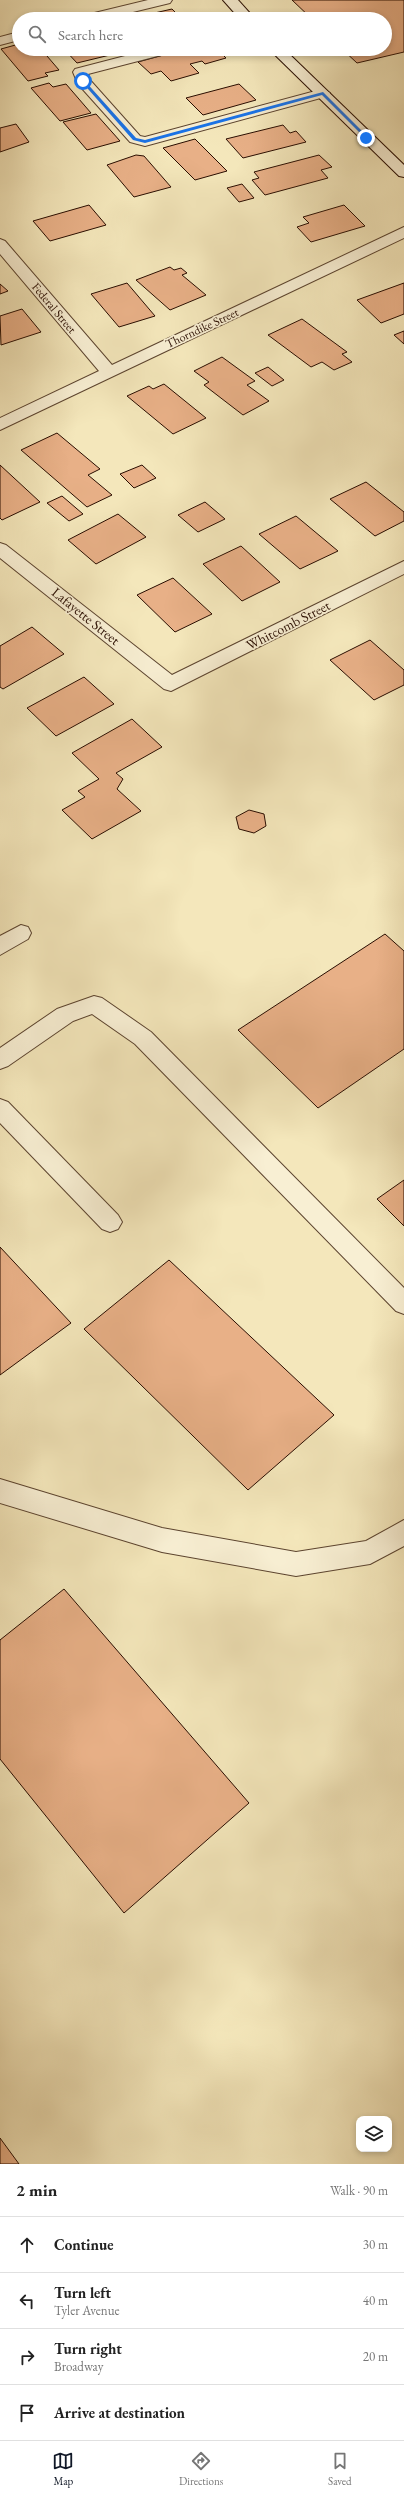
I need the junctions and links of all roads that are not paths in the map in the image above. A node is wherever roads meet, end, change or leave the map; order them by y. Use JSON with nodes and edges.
{"nodes":[{"id":1,"x":164,"y":0,"type":"edge"},
{"id":2,"x":230,"y":0,"type":"edge"},
{"id":3,"x":116,"y":12,"type":"edge"},
{"id":4,"x":241,"y":12,"type":"edge"},
{"id":5,"x":12,"y":38,"type":"edge"},
{"id":6,"x":0,"y":41,"type":"edge"},
{"id":7,"x":141,"y":56,"type":"edge"},
{"id":8,"x":283,"y":56,"type":"edge"},
{"id":9,"x":323,"y":93,"type":"junction"},
{"id":10,"x":404,"y":172,"type":"edge"},
{"id":11,"x":404,"y":232,"type":"edge"},
{"id":12,"x":0,"y":244,"type":"edge"},
{"id":13,"x":109,"y":372,"type":"junction"},
{"id":14,"x":0,"y":425,"type":"edge"},
{"id":15,"x":0,"y":549,"type":"edge"},
{"id":16,"x":404,"y":567,"type":"edge"},
{"id":17,"x":171,"y":684,"type":"joint"},
{"id":18,"x":21,"y":933,"type":"dead end"},
{"id":19,"x":0,"y":946,"type":"edge"},
{"id":20,"x":0,"y":1060,"type":"edge"},
{"id":21,"x":0,"y":1108,"type":"edge"},
{"id":22,"x":110,"y":1222,"type":"dead end"},
{"id":23,"x":404,"y":1304,"type":"edge"},
{"id":24,"x":0,"y":1491,"type":"edge"},
{"id":25,"x":404,"y":1532,"type":"edge"}],
"edges":[{"from":1,"to":3,"type":"street"},
{"from":2,"to":4,"type":"street"},
{"from":5,"to":6,"type":"street"},
{"from":7,"to":9,"type":"street"},
{"from":8,"to":9,"type":"street"},
{"from":9,"to":10,"type":"street"},
{"from":11,"to":13,"type":"street","name":"Thorndike Street"},
{"from":12,"to":13,"type":"street","name":"Federal Street"},
{"from":13,"to":14,"type":"street","name":"Thorndike Street"},
{"from":15,"to":17,"type":"street","name":"Lafayette Street"},
{"from":16,"to":17,"type":"street","name":"Whitcomb Street"},
{"from":18,"to":19,"type":"street"},
{"from":20,"to":23,"type":"street"},
{"from":21,"to":22,"type":"street"},
{"from":24,"to":25,"type":"street"}]}
